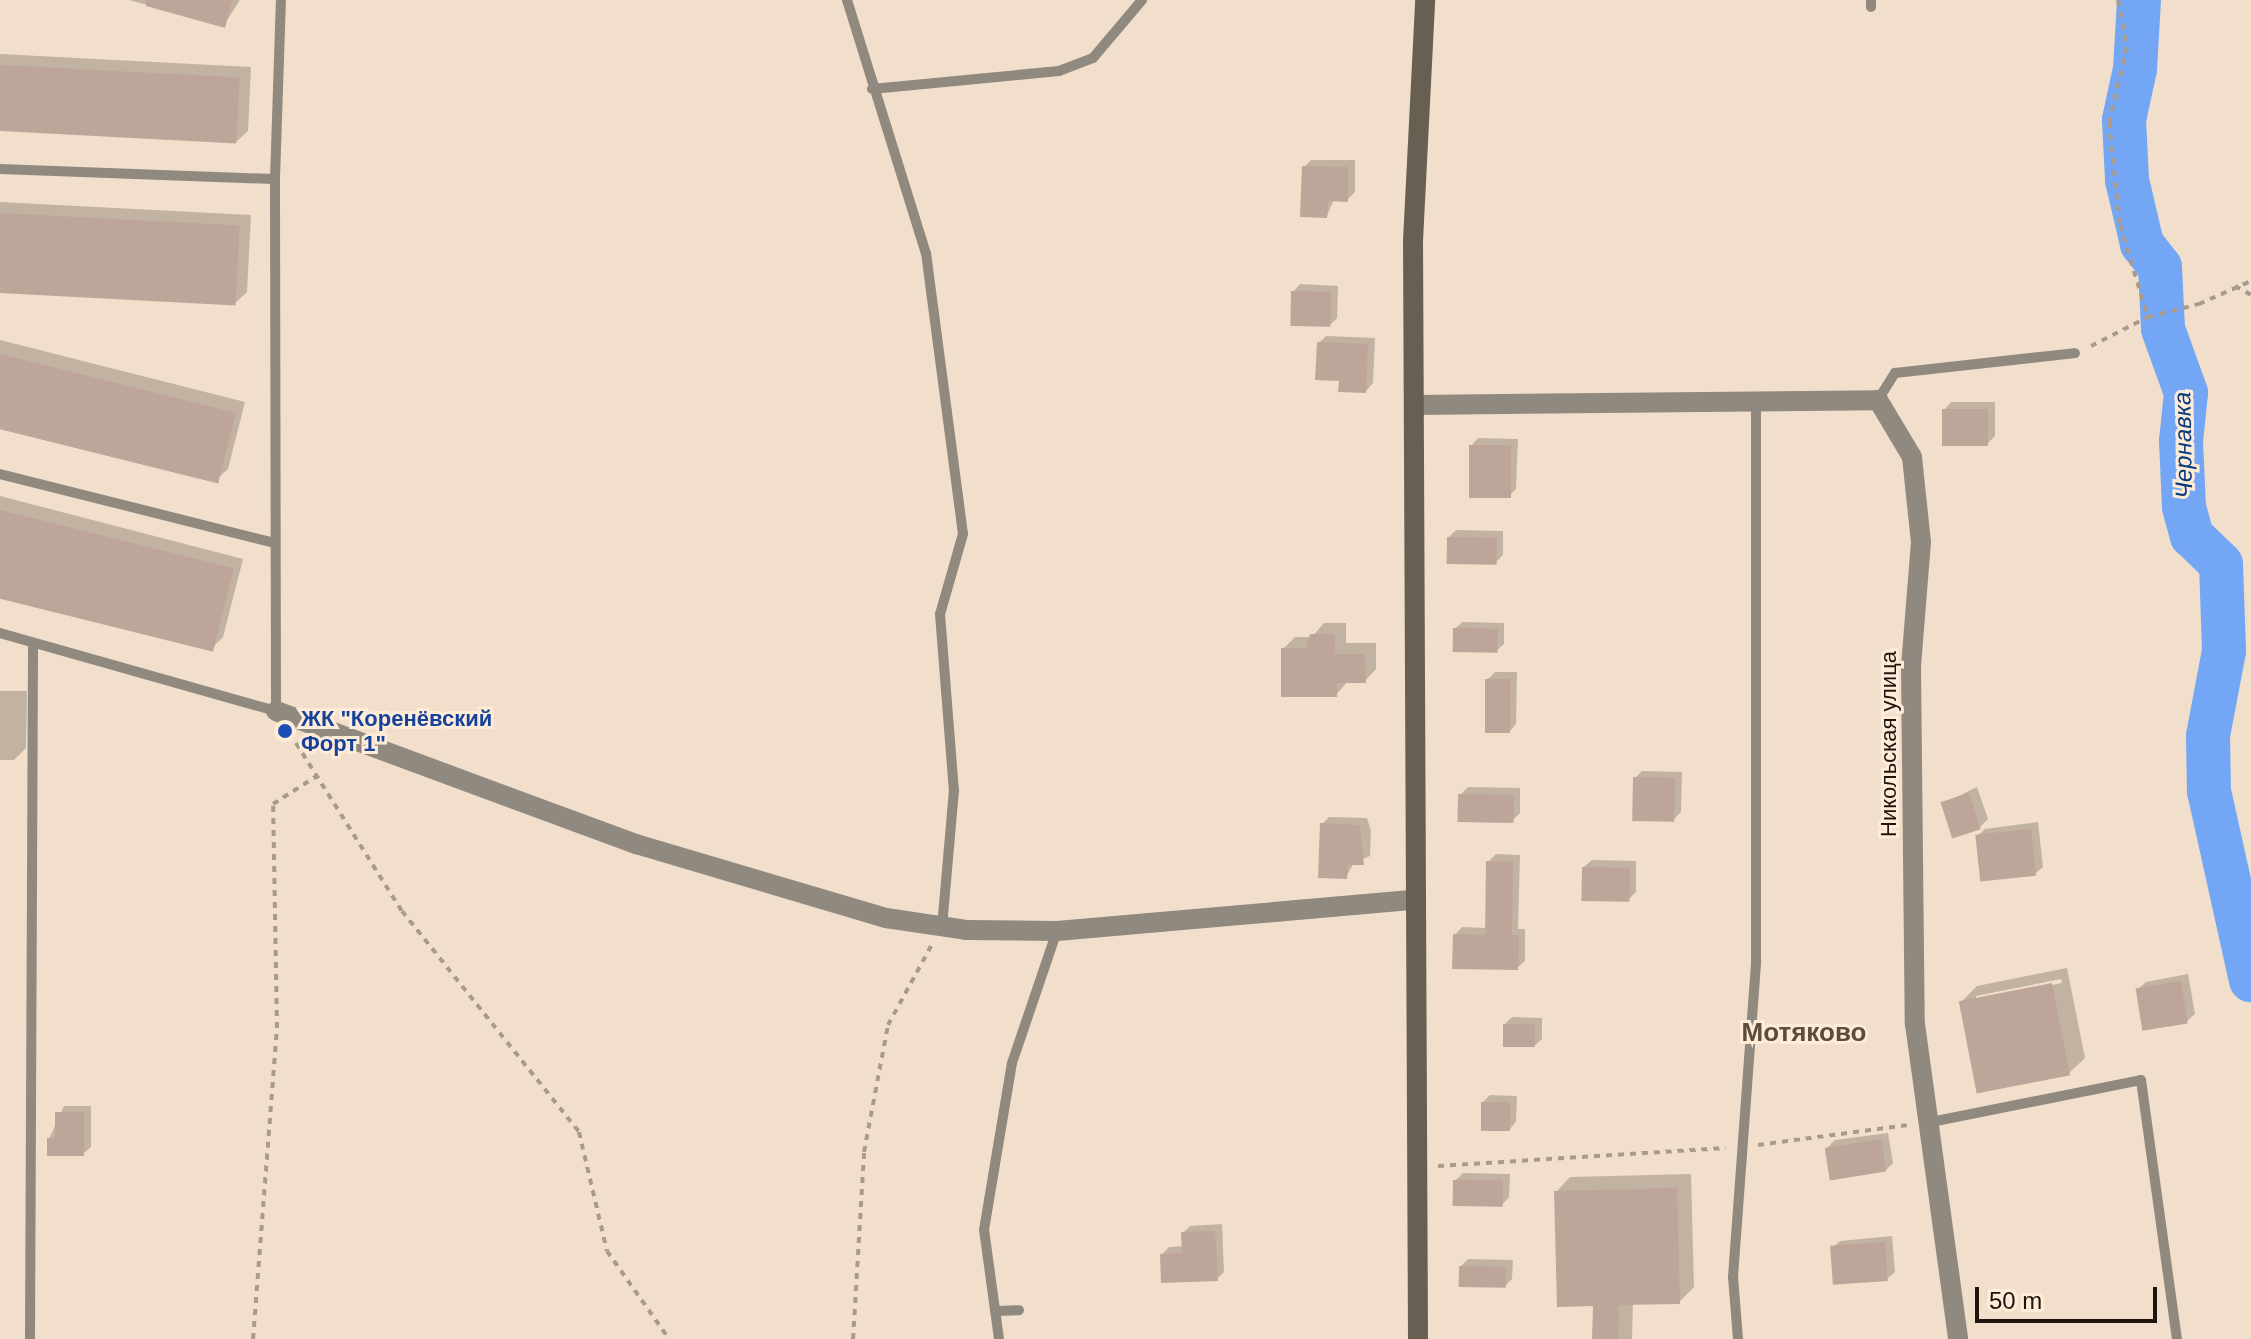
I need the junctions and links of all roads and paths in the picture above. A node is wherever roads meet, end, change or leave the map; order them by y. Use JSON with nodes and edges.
{"nodes":[{"id":1,"x":281,"y":0,"type":"edge"},
{"id":2,"x":847,"y":0,"type":"edge"},
{"id":3,"x":1142,"y":0,"type":"edge"},
{"id":4,"x":1425,"y":0,"type":"edge"},
{"id":5,"x":2118,"y":0,"type":"edge"},
{"id":6,"x":872,"y":89,"type":"junction"},
{"id":7,"x":0,"y":169,"type":"edge"},
{"id":8,"x":275,"y":179,"type":"junction"},
{"id":9,"x":2251,"y":281,"type":"edge"},
{"id":10,"x":2235,"y":286,"type":"junction"},
{"id":11,"x":2251,"y":295,"type":"edge"},
{"id":12,"x":2148,"y":317,"type":"junction"},
{"id":13,"x":2075,"y":353,"type":"joint"},
{"id":14,"x":1878,"y":400,"type":"junction"},
{"id":15,"x":1756,"y":403,"type":"junction"},
{"id":16,"x":1415,"y":405,"type":"junction"},
{"id":17,"x":0,"y":474,"type":"edge"},
{"id":18,"x":275,"y":543,"type":"junction"},
{"id":19,"x":0,"y":633,"type":"edge"},
{"id":20,"x":33,"y":643,"type":"junction"},
{"id":21,"x":276,"y":711,"type":"junction"},
{"id":22,"x":317,"y":776,"type":"junction"},
{"id":23,"x":1414,"y":900,"type":"junction"},
{"id":24,"x":942,"y":926,"type":"junction"},
{"id":25,"x":1057,"y":931,"type":"junction"},
{"id":26,"x":1926,"y":1123,"type":"junction"},
{"id":27,"x":1740,"y":1148,"type":"junction"},
{"id":28,"x":1416,"y":1167,"type":"junction"},
{"id":29,"x":1019,"y":1310,"type":"dead end"},
{"id":30,"x":995,"y":1311,"type":"junction"},
{"id":31,"x":30,"y":1339,"type":"edge"},
{"id":32,"x":253,"y":1339,"type":"edge"},
{"id":33,"x":669,"y":1339,"type":"edge"},
{"id":34,"x":853,"y":1339,"type":"edge"},
{"id":35,"x":999,"y":1339,"type":"edge"},
{"id":36,"x":1418,"y":1339,"type":"edge"},
{"id":37,"x":1738,"y":1339,"type":"edge"},
{"id":38,"x":1958,"y":1339,"type":"edge"},
{"id":39,"x":2177,"y":1339,"type":"edge"}],
"edges":[{"from":1,"to":8,"type":"lane"},
{"from":2,"to":6,"type":"lane"},
{"from":3,"to":6,"type":"lane"},
{"from":4,"to":16,"type":"main road"},
{"from":5,"to":12,"type":"path"},
{"from":6,"to":24,"type":"lane"},
{"from":7,"to":8,"type":"lane"},
{"from":8,"to":18,"type":"lane"},
{"from":9,"to":10,"type":"path"},
{"from":10,"to":11,"type":"path"},
{"from":10,"to":12,"type":"path"},
{"from":12,"to":13,"type":"path"},
{"from":13,"to":14,"type":"lane"},
{"from":14,"to":15,"type":"street"},
{"from":14,"to":26,"type":"street","name":"Никольская улица"},
{"from":15,"to":16,"type":"street"},
{"from":15,"to":27,"type":"lane"},
{"from":16,"to":23,"type":"main road"},
{"from":17,"to":18,"type":"lane"},
{"from":18,"to":21,"type":"lane"},
{"from":19,"to":20,"type":"lane"},
{"from":20,"to":21,"type":"lane"},
{"from":20,"to":31,"type":"lane"},
{"from":21,"to":22,"type":"path"},
{"from":21,"to":24,"type":"street"},
{"from":22,"to":32,"type":"path"},
{"from":22,"to":33,"type":"path"},
{"from":23,"to":25,"type":"street"},
{"from":23,"to":28,"type":"main road"},
{"from":24,"to":25,"type":"street"},
{"from":24,"to":34,"type":"path"},
{"from":25,"to":30,"type":"lane"},
{"from":26,"to":27,"type":"path"},
{"from":26,"to":38,"type":"street","name":"Никольская улица"},
{"from":26,"to":39,"type":"lane"},
{"from":27,"to":28,"type":"path"},
{"from":27,"to":37,"type":"lane"},
{"from":28,"to":36,"type":"main road"},
{"from":29,"to":30,"type":"lane"},
{"from":30,"to":35,"type":"lane"}]}
